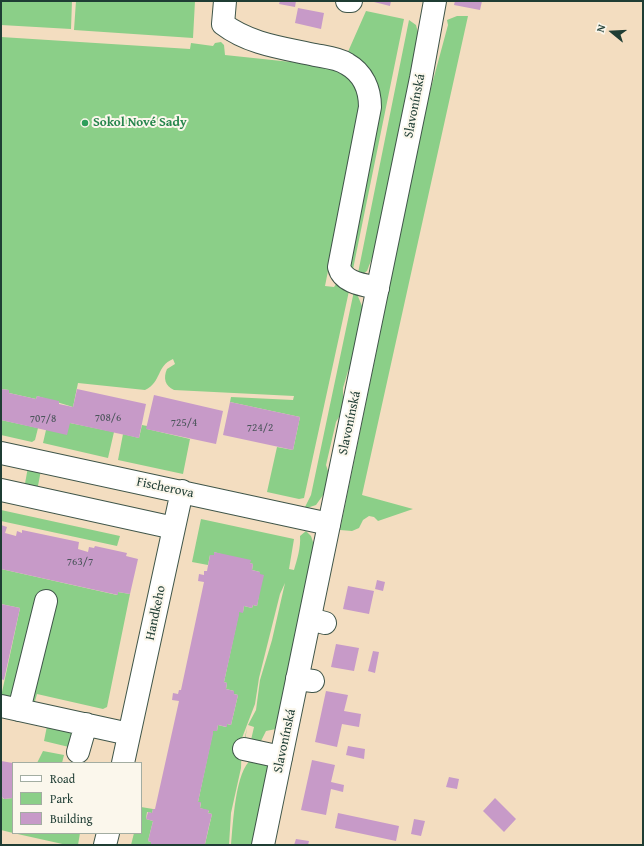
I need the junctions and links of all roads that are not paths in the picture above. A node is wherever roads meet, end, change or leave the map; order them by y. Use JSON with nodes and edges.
{"nodes":[{"id":1,"x":225,"y":1,"type":"edge"},
{"id":2,"x":347,"y":1,"type":"edge"},
{"id":3,"x":351,"y":1,"type":"edge"},
{"id":4,"x":435,"y":1,"type":"edge"},
{"id":5,"x":378,"y":288,"type":"junction"},
{"id":6,"x":1,"y":453,"type":"edge"},
{"id":7,"x":1,"y":490,"type":"edge"},
{"id":8,"x":182,"y":491,"type":"junction"},
{"id":9,"x":329,"y":524,"type":"junction"},
{"id":10,"x":174,"y":528,"type":"junction"},
{"id":11,"x":46,"y":601,"type":"dead end"},
{"id":12,"x":10,"y":708,"type":"edge"},
{"id":13,"x":86,"y":724,"type":"junction"},
{"id":14,"x":130,"y":734,"type":"junction"},
{"id":15,"x":244,"y":749,"type":"dead end"},
{"id":16,"x":78,"y":752,"type":"dead end"},
{"id":17,"x":281,"y":757,"type":"junction"},
{"id":18,"x":123,"y":762,"type":"edge"},
{"id":19,"x":108,"y":834,"type":"edge"},
{"id":20,"x":105,"y":845,"type":"edge"},
{"id":21,"x":263,"y":845,"type":"edge"}],
"edges":[{"from":1,"to":5,"type":"street"},
{"from":2,"to":3,"type":"street"},
{"from":4,"to":5,"type":"street","name":"Slavonínská"},
{"from":5,"to":9,"type":"street","name":"Slavonínská"},
{"from":6,"to":8,"type":"street","name":"Fischerova"},
{"from":7,"to":10,"type":"street"},
{"from":8,"to":9,"type":"street","name":"Fischerova"},
{"from":8,"to":10,"type":"street","name":"Handkeho"},
{"from":9,"to":17,"type":"street","name":"Slavonínská"},
{"from":10,"to":14,"type":"street","name":"Handkeho"},
{"from":11,"to":12,"type":"street"},
{"from":12,"to":13,"type":"street"},
{"from":13,"to":14,"type":"street"},
{"from":13,"to":16,"type":"street"},
{"from":14,"to":18,"type":"street","name":"Handkeho"},
{"from":15,"to":17,"type":"street"},
{"from":17,"to":21,"type":"street","name":"Slavonínská"},
{"from":19,"to":20,"type":"street"}]}
